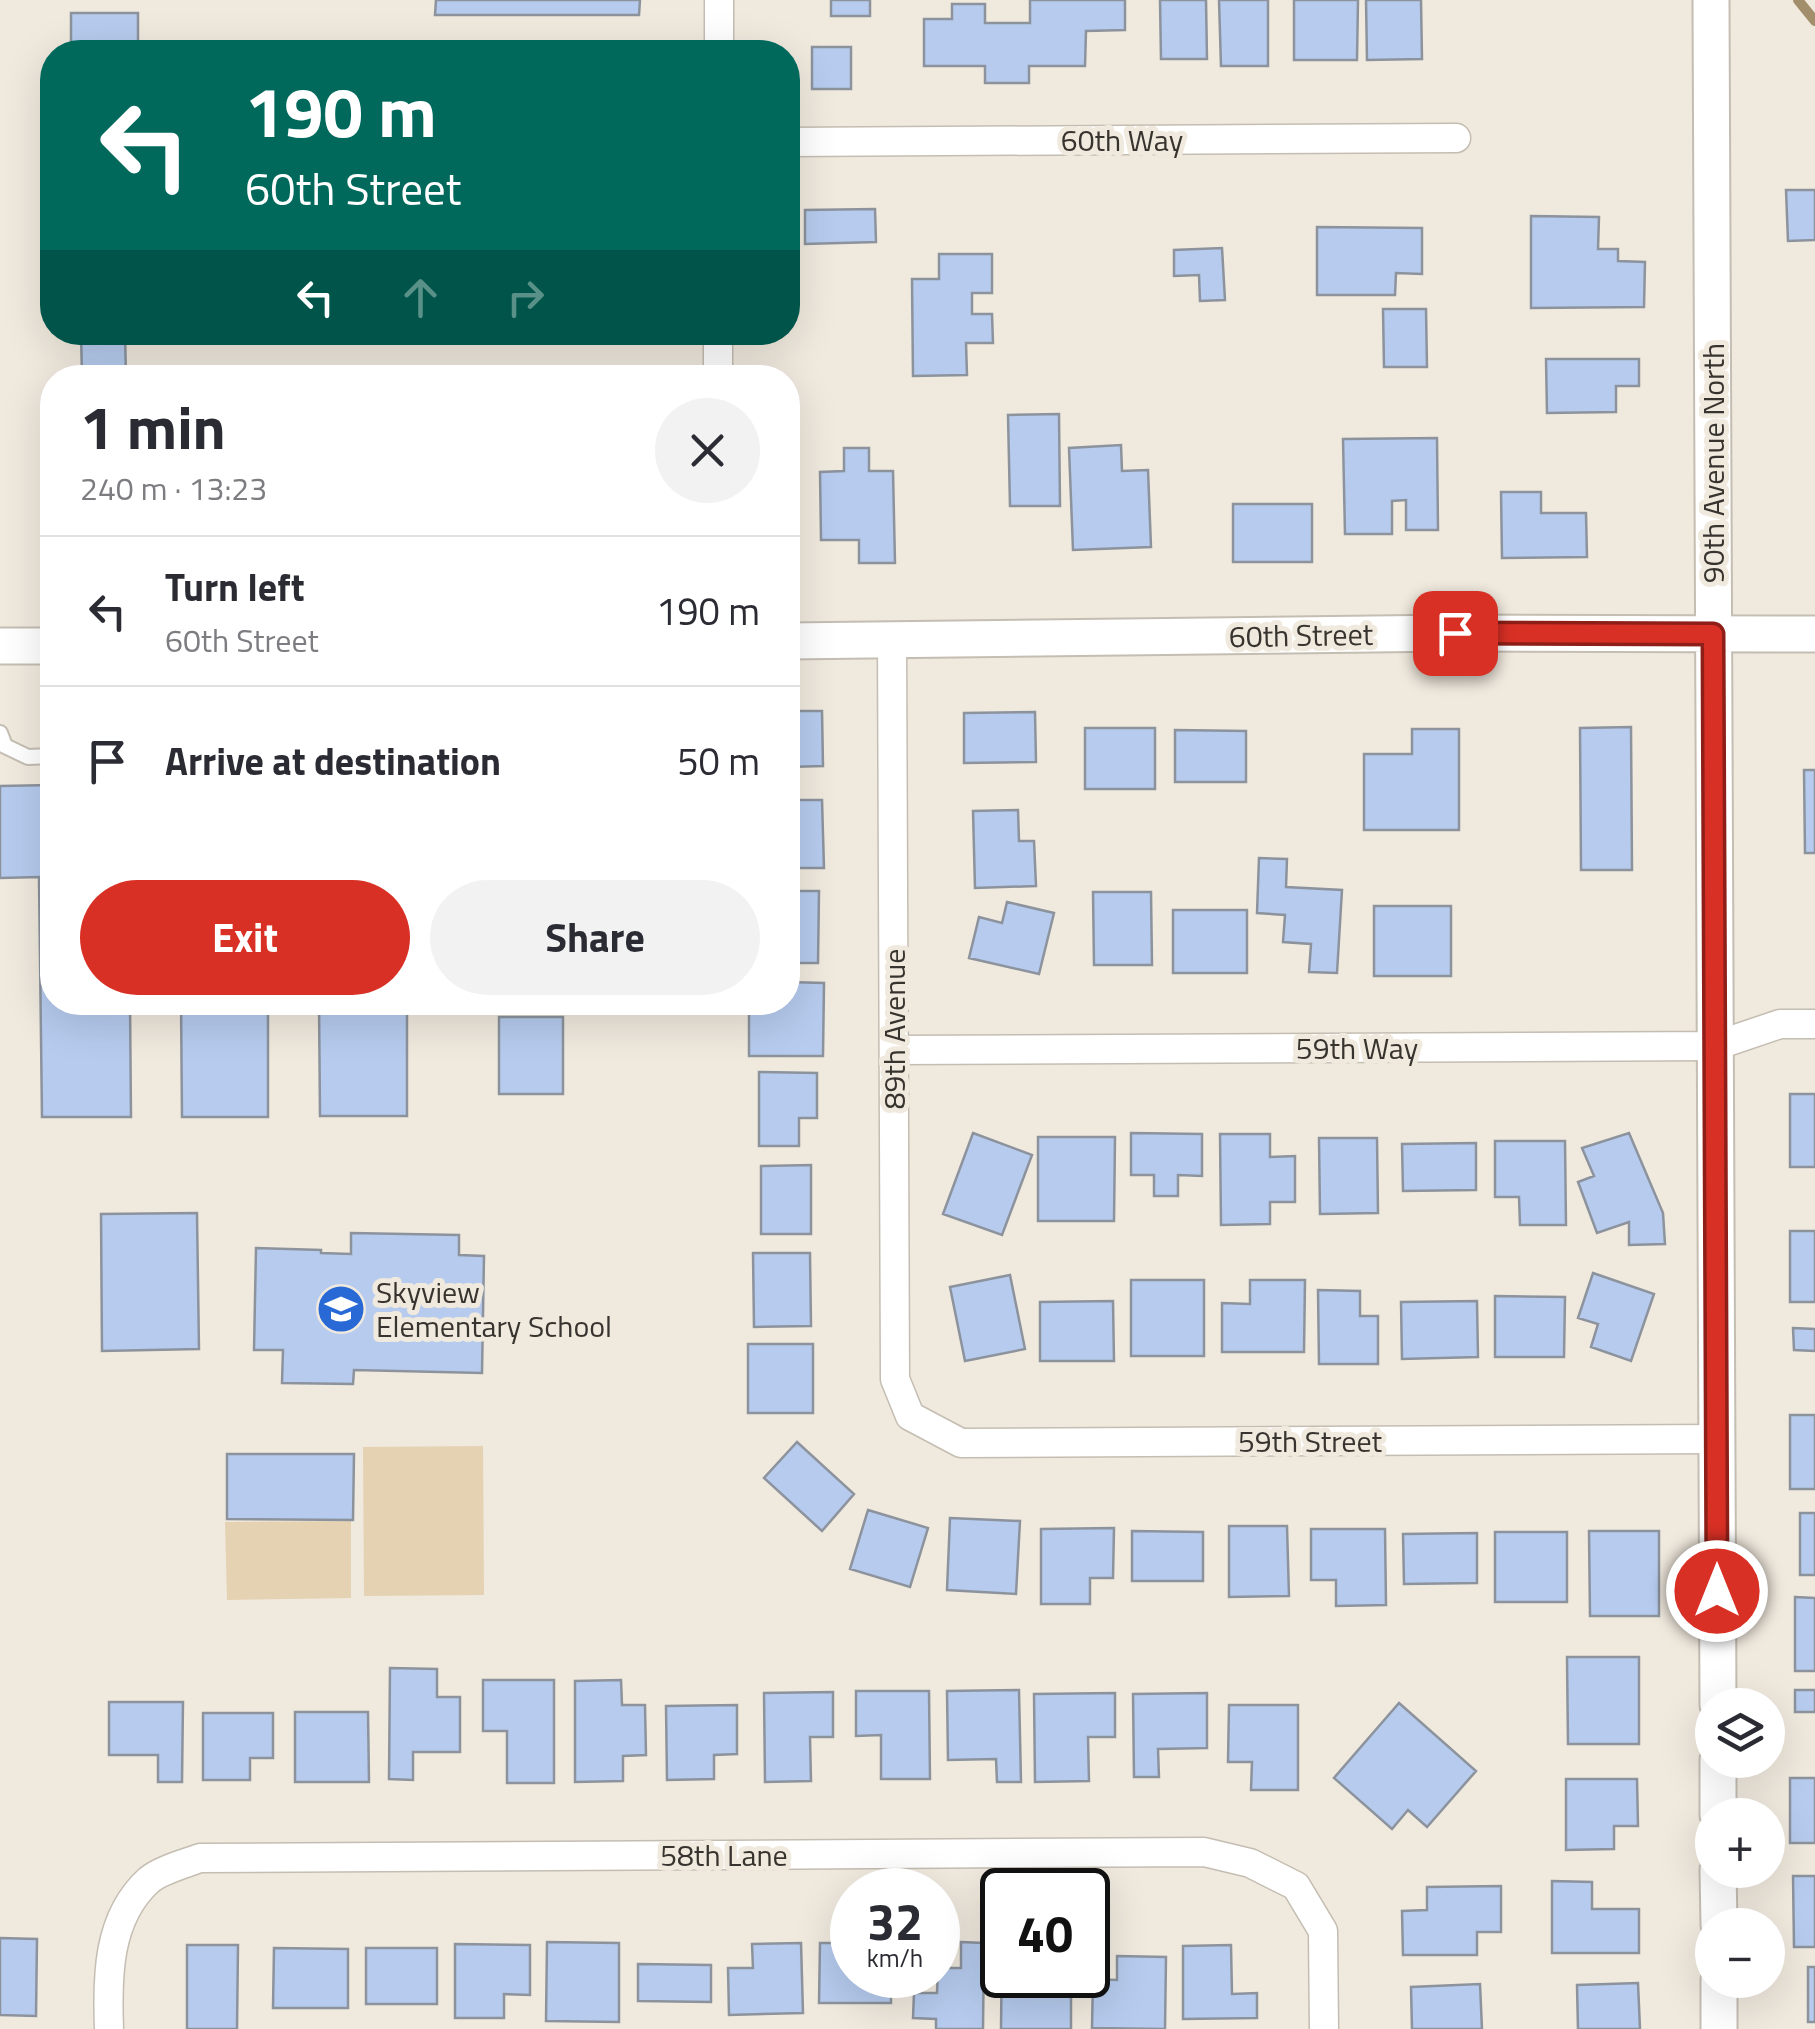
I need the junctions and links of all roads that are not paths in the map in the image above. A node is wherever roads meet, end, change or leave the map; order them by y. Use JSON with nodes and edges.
{"nodes":[{"id":1,"x":718,"y":0,"type":"edge"},
{"id":2,"x":1711,"y":5,"type":"edge"},
{"id":3,"x":718,"y":40,"type":"edge"},
{"id":4,"x":1456,"y":138,"type":"dead end"},
{"id":5,"x":800,"y":142,"type":"edge"},
{"id":6,"x":1713,"y":634,"type":"junction"},
{"id":7,"x":1815,"y":634,"type":"edge"},
{"id":8,"x":892,"y":639,"type":"junction"},
{"id":9,"x":800,"y":641,"type":"edge"},
{"id":10,"x":0,"y":646,"type":"edge"},
{"id":11,"x":40,"y":646,"type":"edge"},
{"id":12,"x":0,"y":733,"type":"edge"},
{"id":13,"x":40,"y":756,"type":"edge"},
{"id":14,"x":1815,"y":1024,"type":"edge"},
{"id":15,"x":1715,"y":1046,"type":"junction"},
{"id":16,"x":894,"y":1050,"type":"junction"},
{"id":17,"x":910,"y":1416,"type":"joint"},
{"id":18,"x":1716,"y":1439,"type":"junction"},
{"id":19,"x":1718,"y":1688,"type":"edge"},
{"id":20,"x":1719,"y":1998,"type":"edge"},
{"id":21,"x":108,"y":2029,"type":"edge"},
{"id":22,"x":1324,"y":2029,"type":"edge"},
{"id":23,"x":1719,"y":2029,"type":"edge"}],
"edges":[{"from":1,"to":3,"type":"street"},
{"from":2,"to":6,"type":"street","name":"90th Avenue North"},
{"from":4,"to":5,"type":"street","name":"60th Way"},
{"from":6,"to":7,"type":"street","name":"60th Street"},
{"from":6,"to":8,"type":"street","name":"60th Street"},
{"from":6,"to":15,"type":"street","name":"90th Avenue North"},
{"from":8,"to":9,"type":"street","name":"60th Street"},
{"from":8,"to":16,"type":"street","name":"89th Avenue"},
{"from":10,"to":11,"type":"street"},
{"from":12,"to":13,"type":"lane"},
{"from":14,"to":15,"type":"street","name":"59th Way"},
{"from":15,"to":16,"type":"street","name":"59th Way"},
{"from":15,"to":18,"type":"street","name":"90th Avenue North"},
{"from":16,"to":17,"type":"street","name":"89th Avenue"},
{"from":17,"to":18,"type":"street","name":"59th Street"},
{"from":18,"to":19,"type":"street","name":"90th Avenue North"},
{"from":20,"to":23,"type":"street"},
{"from":21,"to":22,"type":"street","name":"58th Lane"}]}
